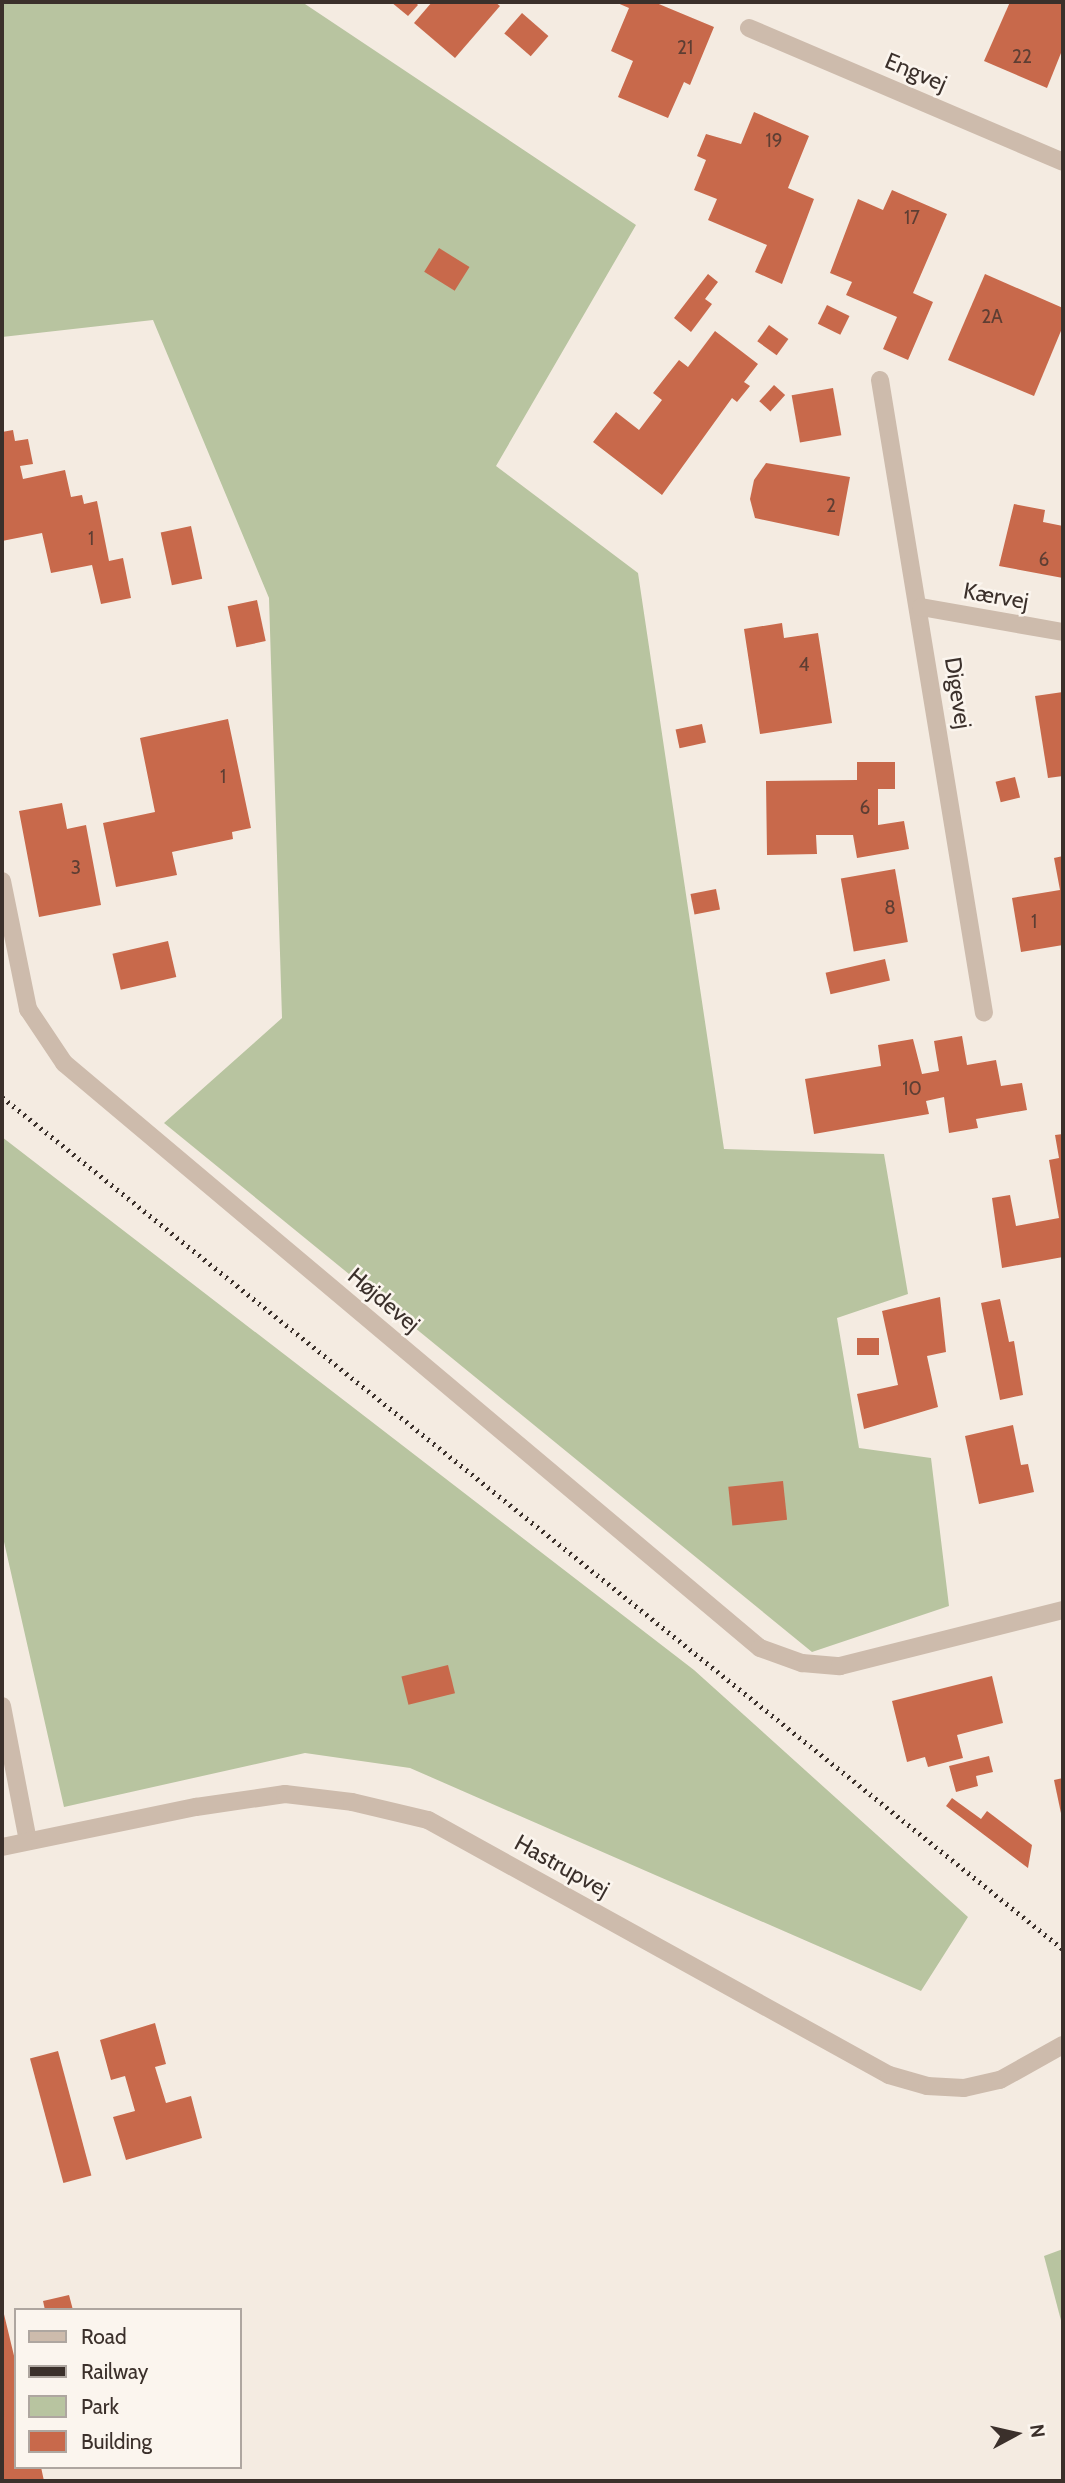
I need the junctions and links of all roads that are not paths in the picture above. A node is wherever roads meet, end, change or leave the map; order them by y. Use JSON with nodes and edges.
{"nodes":[{"id":1,"x":749,"y":28,"type":"dead end"},
{"id":2,"x":1063,"y":162,"type":"edge"},
{"id":3,"x":880,"y":380,"type":"dead end"},
{"id":4,"x":921,"y":607,"type":"junction"},
{"id":5,"x":1063,"y":632,"type":"edge"},
{"id":6,"x":2,"y":881,"type":"edge"},
{"id":7,"x":984,"y":1013,"type":"dead end"},
{"id":8,"x":1063,"y":1610,"type":"edge"},
{"id":9,"x":2,"y":1706,"type":"edge"},
{"id":10,"x":28,"y":1841,"type":"junction"},
{"id":11,"x":2,"y":1847,"type":"edge"},
{"id":12,"x":1063,"y":2045,"type":"edge"}],
"edges":[{"from":1,"to":2,"type":"street","name":"Engvej"},
{"from":3,"to":4,"type":"street","name":"Digevej"},
{"from":4,"to":5,"type":"street","name":"Kærvej"},
{"from":4,"to":7,"type":"street","name":"Digevej"},
{"from":6,"to":8,"type":"street","name":"Højdevej"},
{"from":9,"to":10,"type":"street"},
{"from":10,"to":11,"type":"street","name":"Hastrupvej"},
{"from":10,"to":12,"type":"street","name":"Hastrupvej"}]}
